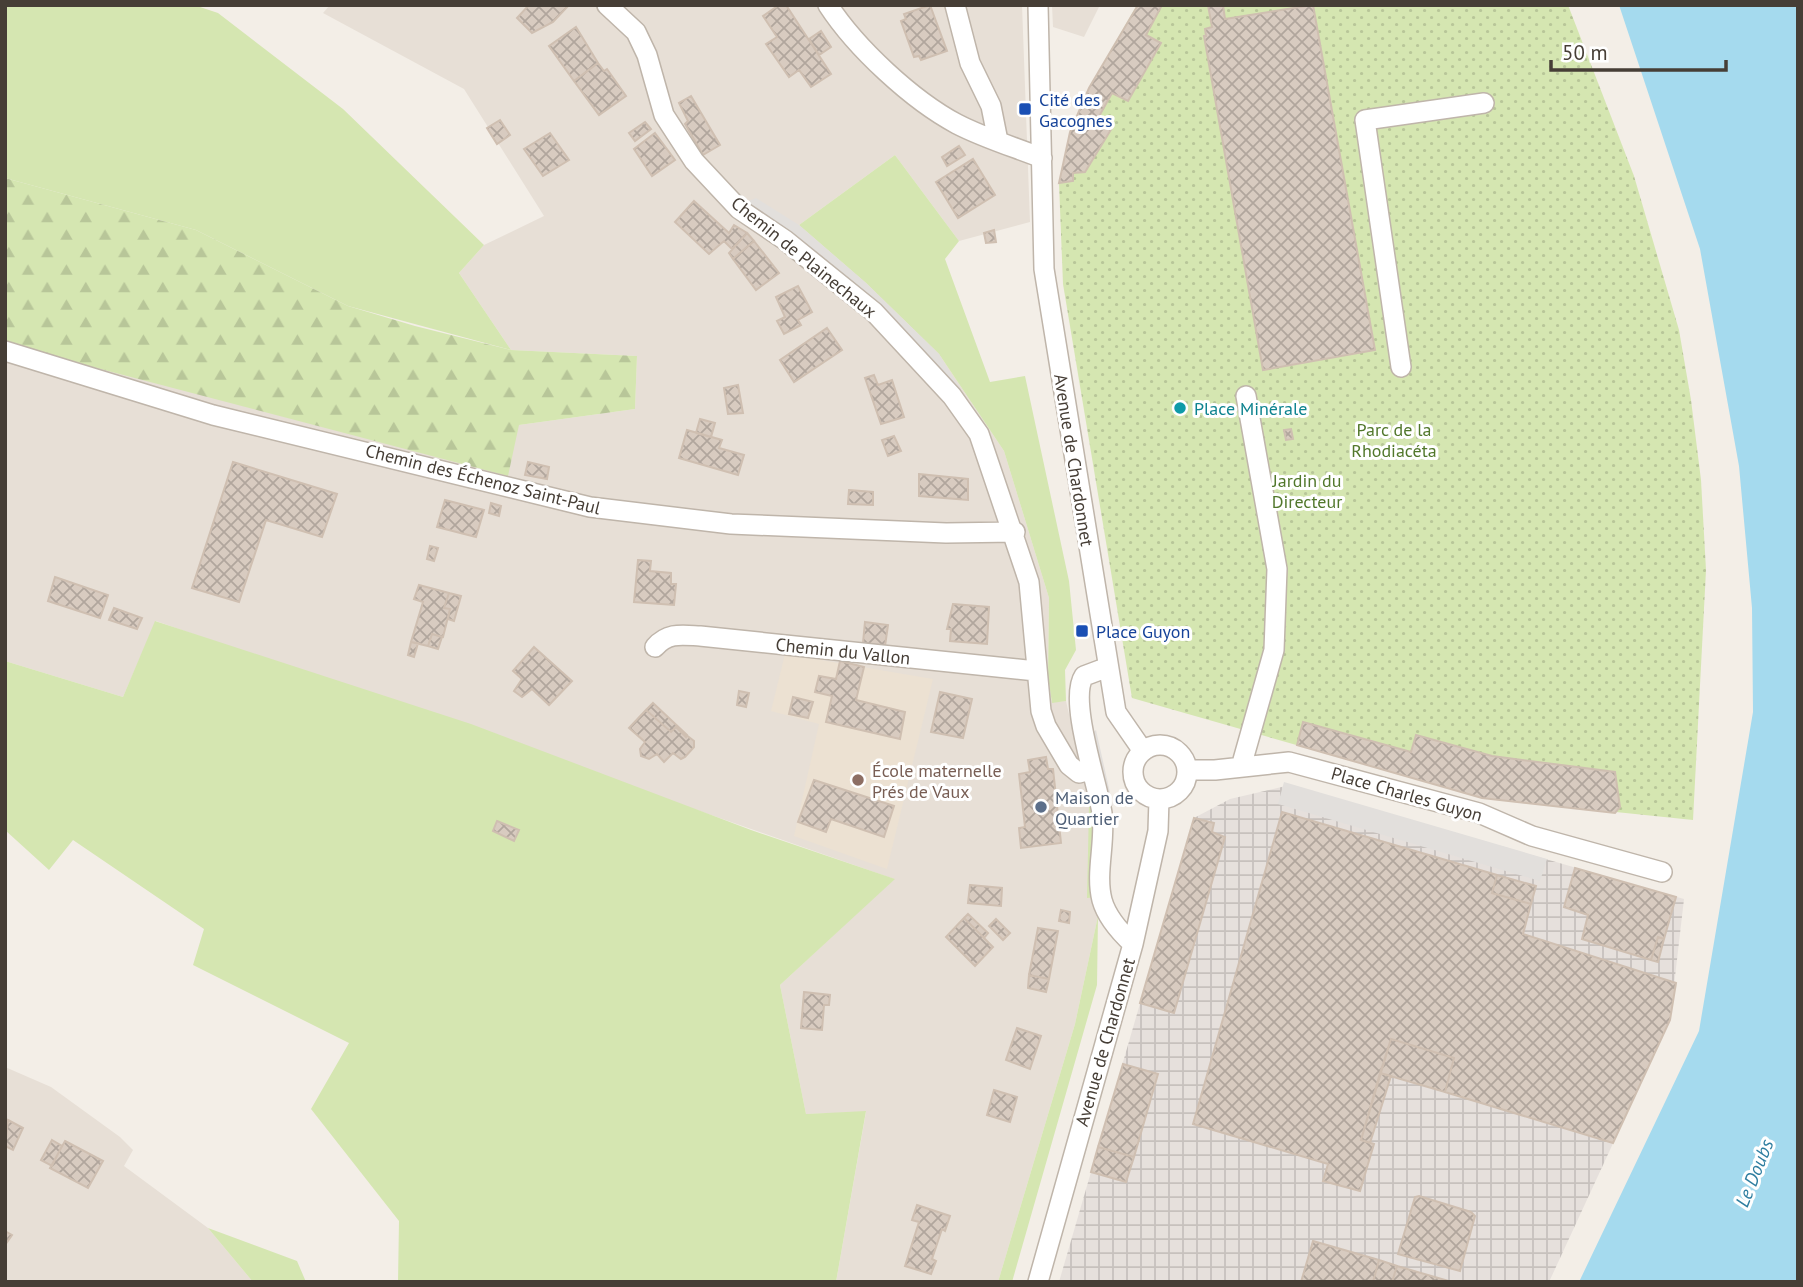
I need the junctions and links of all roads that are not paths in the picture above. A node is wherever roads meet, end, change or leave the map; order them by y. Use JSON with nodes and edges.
{"nodes":[{"id":1,"x":607,"y":5,"type":"edge"},
{"id":2,"x":828,"y":5,"type":"edge"},
{"id":3,"x":955,"y":5,"type":"edge"},
{"id":4,"x":1038,"y":5,"type":"edge"},
{"id":5,"x":1484,"y":103,"type":"dead end"},
{"id":6,"x":998,"y":141,"type":"junction"},
{"id":7,"x":1042,"y":158,"type":"junction"},
{"id":8,"x":5,"y":351,"type":"edge"},
{"id":9,"x":1401,"y":367,"type":"dead end"},
{"id":10,"x":1246,"y":396,"type":"dead end"},
{"id":11,"x":1015,"y":532,"type":"junction"},
{"id":12,"x":655,"y":647,"type":"dead end"},
{"id":13,"x":1108,"y":667,"type":"junction"},
{"id":14,"x":1036,"y":671,"type":"junction"},
{"id":15,"x":1143,"y":751,"type":"junction"},
{"id":16,"x":1241,"y":767,"type":"junction"},
{"id":17,"x":1090,"y":770,"type":"junction"},
{"id":18,"x":1187,"y":770,"type":"junction"},
{"id":19,"x":1159,"y":799,"type":"junction"},
{"id":20,"x":1662,"y":872,"type":"dead end"},
{"id":21,"x":1133,"y":944,"type":"junction"},
{"id":22,"x":1038,"y":1282,"type":"edge"}],
"edges":[{"from":1,"to":11,"type":"street","name":"Chemin de Plainechaux"},
{"from":2,"to":6,"type":"street"},
{"from":3,"to":6,"type":"street"},
{"from":4,"to":7,"type":"street","name":"Avenue de Chardonnet"},
{"from":5,"to":9,"type":"street"},
{"from":6,"to":7,"type":"street"},
{"from":7,"to":13,"type":"street","name":"Avenue de Chardonnet"},
{"from":8,"to":11,"type":"street","name":"Chemin des Échenoz Saint-Paul"},
{"from":10,"to":16,"type":"street"},
{"from":11,"to":14,"type":"street","name":"Chemin de Plainechaux"},
{"from":12,"to":14,"type":"street","name":"Chemin du Vallon"},
{"from":13,"to":15,"type":"street","name":"Avenue de Chardonnet"},
{"from":13,"to":17,"type":"street"},
{"from":14,"to":17,"type":"street","name":"Chemin de Plainechaux"},
{"from":15,"to":18,"type":"street"},
{"from":15,"to":19,"type":"street"},
{"from":16,"to":18,"type":"street","name":"Place Charles Guyon"},
{"from":16,"to":20,"type":"street","name":"Place Charles Guyon"},
{"from":17,"to":21,"type":"street"},
{"from":18,"to":19,"type":"street"},
{"from":19,"to":21,"type":"street","name":"Avenue de Chardonnet"},
{"from":21,"to":22,"type":"street","name":"Avenue de Chardonnet"}]}
